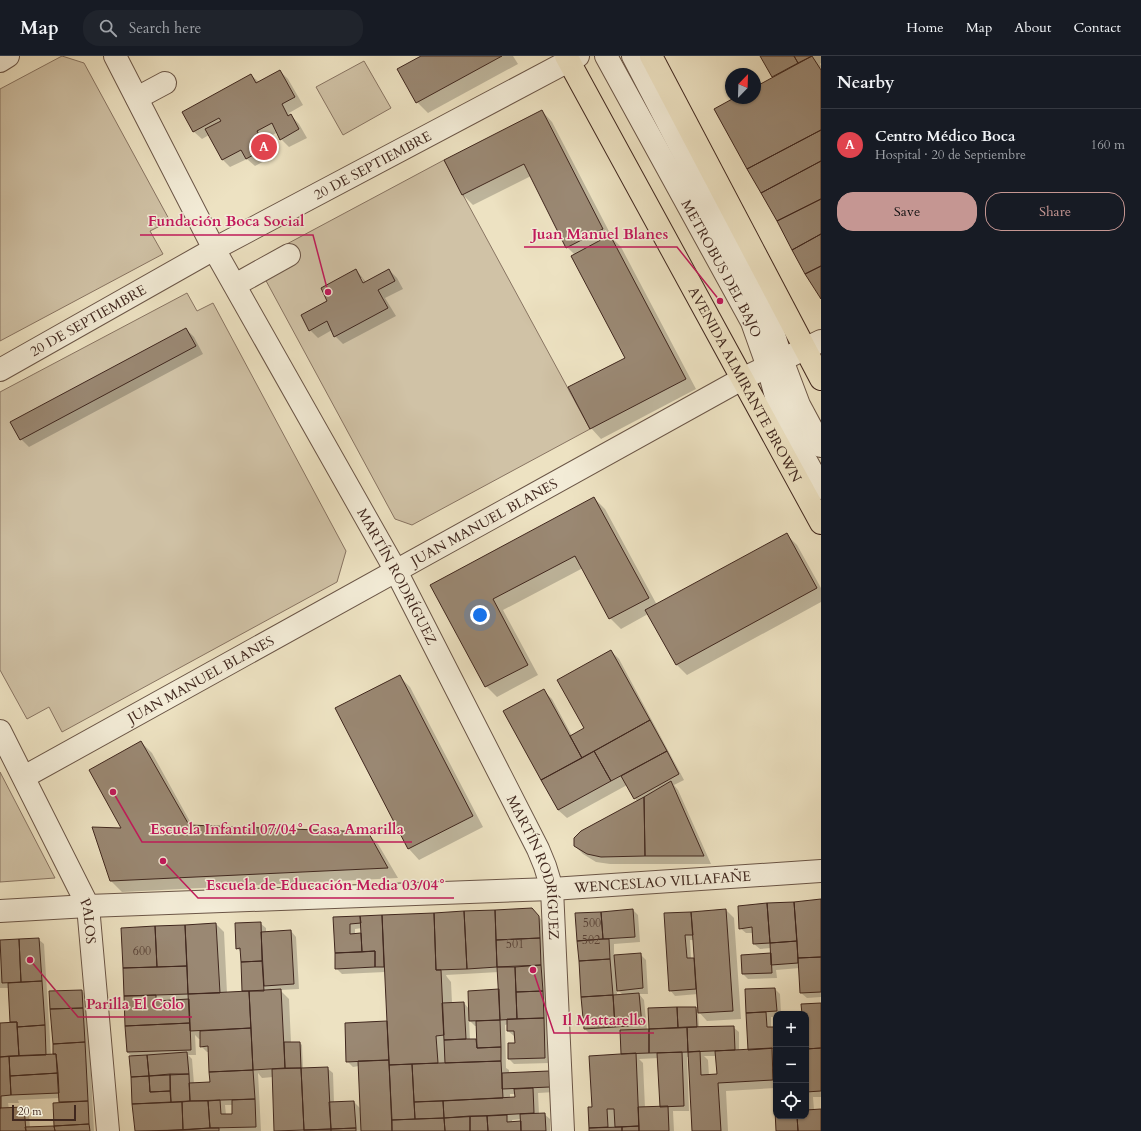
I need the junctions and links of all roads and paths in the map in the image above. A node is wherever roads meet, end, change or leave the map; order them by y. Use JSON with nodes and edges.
{"nodes":[{"id":1,"x":8,"y":56,"type":"edge"},
{"id":2,"x":115,"y":56,"type":"edge"},
{"id":3,"x":606,"y":56,"type":"edge"},
{"id":4,"x":633,"y":56,"type":"edge"},
{"id":5,"x":650,"y":56,"type":"edge"},
{"id":6,"x":570,"y":58,"type":"edge"},
{"id":7,"x":0,"y":61,"type":"edge"},
{"id":8,"x":166,"y":82,"type":"dead end"},
{"id":9,"x":136,"y":98,"type":"junction"},
{"id":10,"x":214,"y":249,"type":"junction"},
{"id":11,"x":289,"y":255,"type":"dead end"},
{"id":12,"x":235,"y":285,"type":"junction"},
{"id":13,"x":813,"y":345,"type":"edge"},
{"id":14,"x":775,"y":364,"type":"junction"},
{"id":15,"x":0,"y":370,"type":"edge"},
{"id":16,"x":742,"y":379,"type":"junction"},
{"id":17,"x":821,"y":379,"type":"edge"},
{"id":18,"x":821,"y":446,"type":"edge"},
{"id":19,"x":821,"y":488,"type":"edge"},
{"id":20,"x":821,"y":523,"type":"edge"},
{"id":21,"x":396,"y":571,"type":"junction"},
{"id":22,"x":0,"y":731,"type":"edge"},
{"id":23,"x":24,"y":777,"type":"junction"},
{"id":24,"x":821,"y":871,"type":"edge"},
{"id":25,"x":552,"y":889,"type":"junction"},
{"id":26,"x":88,"y":906,"type":"junction"},
{"id":27,"x":0,"y":911,"type":"edge"},
{"id":28,"x":108,"y":1131,"type":"edge"},
{"id":29,"x":563,"y":1131,"type":"edge"}],
"edges":[{"from":1,"to":7,"type":"street"},
{"from":2,"to":9,"type":"street","name":"MARTÍN RODRÍGUEZ"},
{"from":3,"to":14,"type":"street","name":"METROBUS DEL BAJO"},
{"from":4,"to":14,"type":"street","name":"METROBUS DEL BAJO"},
{"from":5,"to":13,"type":"main road"},
{"from":6,"to":10,"type":"street","name":"20 DE SEPTIEMBRE"},
{"from":6,"to":16,"type":"main road","name":"AVENIDA ALMIRANTE BROWN"},
{"from":8,"to":9,"type":"street"},
{"from":9,"to":10,"type":"street","name":"MARTÍN RODRÍGUEZ"},
{"from":10,"to":12,"type":"street","name":"MARTÍN RODRÍGUEZ"},
{"from":10,"to":15,"type":"street","name":"20 DE SEPTIEMBRE"},
{"from":11,"to":12,"type":"street"},
{"from":12,"to":21,"type":"street","name":"MARTÍN RODRÍGUEZ"},
{"from":13,"to":14,"type":"street","name":"JUAN MANUEL BLANES"},
{"from":13,"to":17,"type":"main road"},
{"from":14,"to":16,"type":"street","name":"JUAN MANUEL BLANES"},
{"from":14,"to":18,"type":"street","name":"METROBUS DEL BAJO"},
{"from":14,"to":19,"type":"street","name":"METROBUS DEL BAJO"},
{"from":16,"to":20,"type":"main road","name":"AVENIDA ALMIRANTE BROWN"},
{"from":16,"to":21,"type":"street","name":"JUAN MANUEL BLANES"},
{"from":21,"to":23,"type":"street","name":"JUAN MANUEL BLANES"},
{"from":21,"to":25,"type":"street","name":"MARTÍN RODRÍGUEZ"},
{"from":22,"to":23,"type":"street","name":"PALOS"},
{"from":23,"to":26,"type":"street","name":"PALOS"},
{"from":24,"to":25,"type":"street","name":"WENCESLAO VILLAFAÑE"},
{"from":25,"to":26,"type":"street","name":"WENCESLAO VILLAFAÑE"},
{"from":25,"to":29,"type":"street","name":"MARTÍN RODRÍGUEZ"},
{"from":26,"to":27,"type":"street","name":"WENCESLAO VILLAFAÑE"},
{"from":26,"to":28,"type":"street","name":"PALOS"}]}
